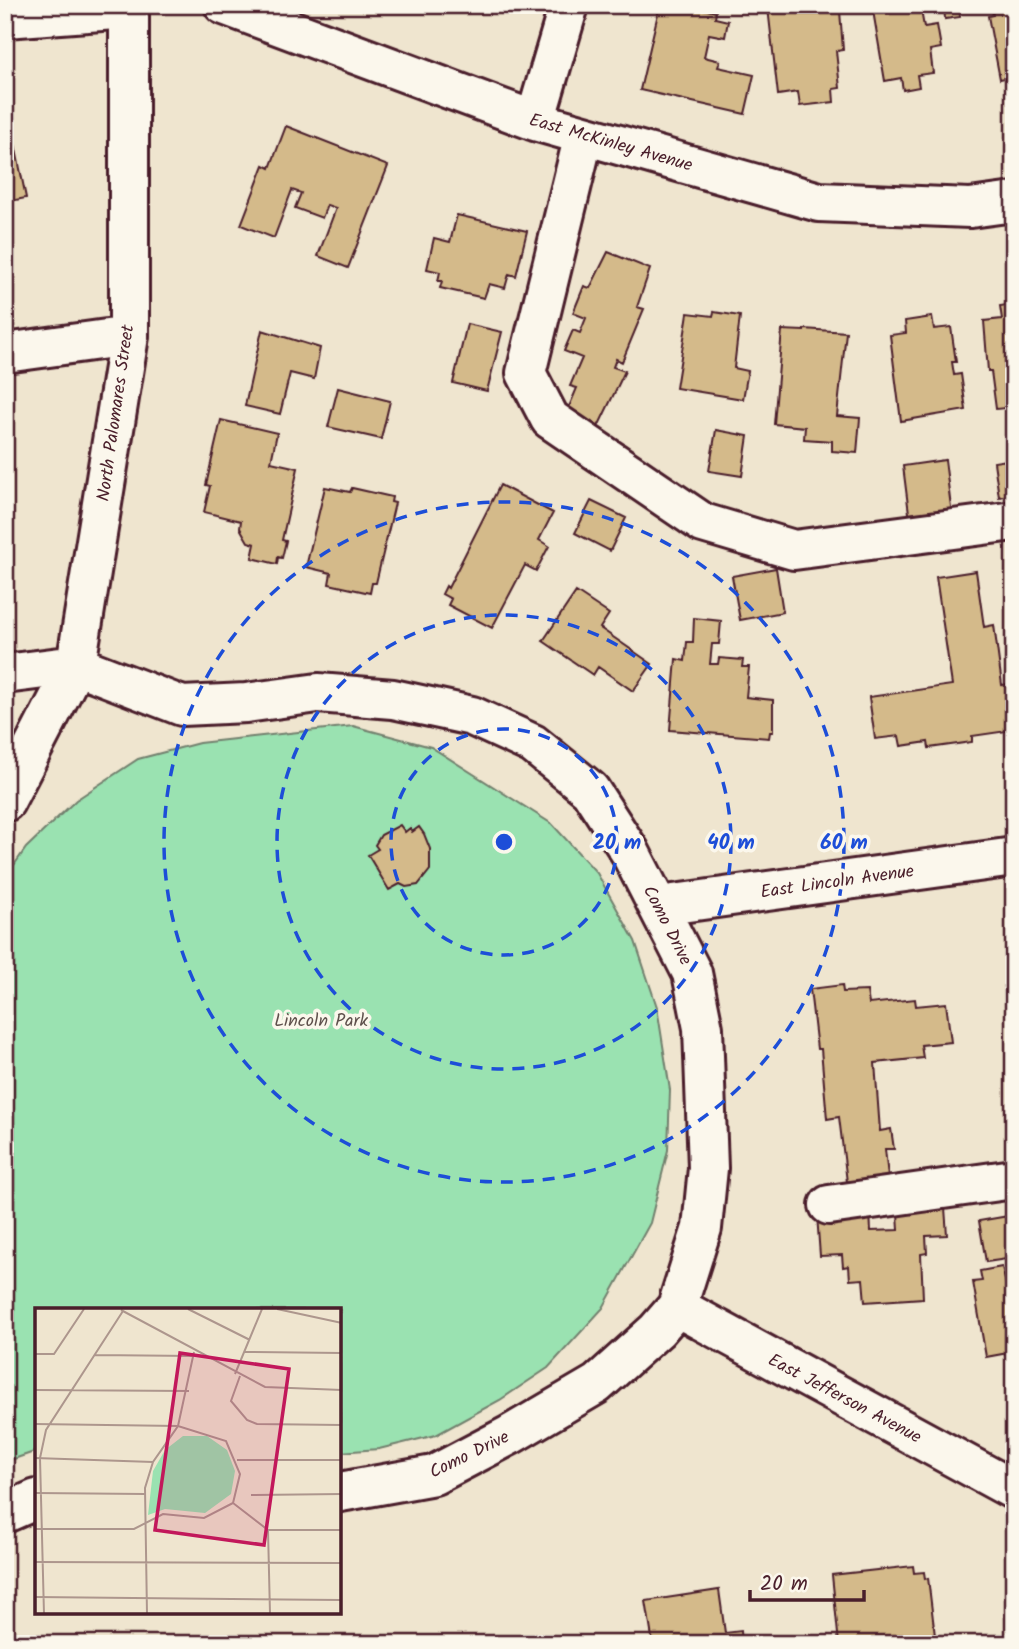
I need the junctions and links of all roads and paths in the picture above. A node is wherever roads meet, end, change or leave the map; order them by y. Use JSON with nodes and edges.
{"nodes":[{"id":1,"x":224,"y":5,"type":"edge"},
{"id":2,"x":569,"y":5,"type":"edge"},
{"id":3,"x":129,"y":7,"type":"edge"},
{"id":4,"x":5,"y":18,"type":"edge"},
{"id":5,"x":535,"y":121,"type":"junction"},
{"id":6,"x":584,"y":135,"type":"junction"},
{"id":7,"x":1014,"y":202,"type":"edge"},
{"id":8,"x":129,"y":336,"type":"junction"},
{"id":9,"x":5,"y":353,"type":"edge"},
{"id":10,"x":1014,"y":521,"type":"edge"},
{"id":11,"x":76,"y":665,"type":"junction"},
{"id":12,"x":5,"y":674,"type":"edge"},
{"id":13,"x":5,"y":802,"type":"edge"},
{"id":14,"x":1014,"y":857,"type":"edge"},
{"id":15,"x":659,"y":906,"type":"junction"},
{"id":16,"x":1014,"y":1179,"type":"edge"},
{"id":17,"x":829,"y":1205,"type":"dead end"},
{"id":18,"x":677,"y":1307,"type":"junction"},
{"id":19,"x":1014,"y":1490,"type":"edge"},
{"id":20,"x":341,"y":1492,"type":"edge"},
{"id":21,"x":35,"y":1500,"type":"edge"},
{"id":22,"x":5,"y":1513,"type":"edge"}],
"edges":[{"from":1,"to":5,"type":"street","name":"East McKinley Avenue"},
{"from":2,"to":5,"type":"street"},
{"from":3,"to":4,"type":"street"},
{"from":3,"to":8,"type":"street","name":"North Palomares Street"},
{"from":5,"to":6,"type":"street","name":"East McKinley Avenue"},
{"from":6,"to":7,"type":"street","name":"East McKinley Avenue"},
{"from":6,"to":10,"type":"street"},
{"from":8,"to":9,"type":"street"},
{"from":8,"to":11,"type":"street","name":"North Palomares Street"},
{"from":11,"to":12,"type":"street"},
{"from":11,"to":13,"type":"street","name":"North Palomares Street"},
{"from":11,"to":15,"type":"street","name":"Como Drive"},
{"from":14,"to":15,"type":"street","name":"East Lincoln Avenue"},
{"from":15,"to":18,"type":"street","name":"Como Drive"},
{"from":16,"to":17,"type":"street"},
{"from":18,"to":19,"type":"street","name":"East Jefferson Avenue"},
{"from":18,"to":20,"type":"street","name":"Como Drive"},
{"from":21,"to":22,"type":"street"}]}
